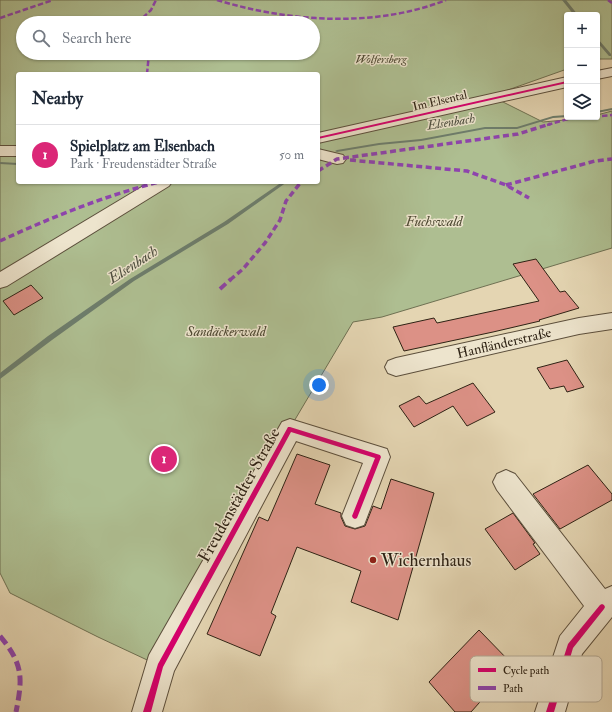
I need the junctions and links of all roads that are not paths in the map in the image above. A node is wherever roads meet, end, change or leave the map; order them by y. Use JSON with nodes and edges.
{"nodes":[{"id":1,"x":612,"y":72,"type":"edge"},
{"id":2,"x":600,"y":74,"type":"edge"},
{"id":3,"x":564,"y":83,"type":"edge"},
{"id":4,"x":320,"y":138,"type":"edge"},
{"id":5,"x":0,"y":151,"type":"edge"},
{"id":6,"x":16,"y":151,"type":"edge"},
{"id":7,"x":320,"y":155,"type":"edge"},
{"id":8,"x":337,"y":159,"type":"dead end"},
{"id":9,"x":160,"y":184,"type":"edge"},
{"id":10,"x":0,"y":281,"type":"edge"},
{"id":11,"x":612,"y":321,"type":"edge"},
{"id":12,"x":396,"y":367,"type":"dead end"},
{"id":13,"x":506,"y":482,"type":"dead end"},
{"id":14,"x":355,"y":516,"type":"dead end"},
{"id":15,"x":607,"y":604,"type":"edge"},
{"id":16,"x":567,"y":656,"type":"edge"},
{"id":17,"x":553,"y":702,"type":"edge"},
{"id":18,"x":147,"y":712,"type":"edge"},
{"id":19,"x":550,"y":712,"type":"edge"}],
"edges":[{"from":1,"to":2,"type":"street"},
{"from":3,"to":4,"type":"street","name":"Im Elsental"},
{"from":5,"to":6,"type":"street"},
{"from":7,"to":8,"type":"street"},
{"from":9,"to":10,"type":"street"},
{"from":11,"to":12,"type":"street","name":"Hanfländerstraße"},
{"from":13,"to":15,"type":"street"},
{"from":14,"to":18,"type":"street","name":"Freudenstädter Straße"},
{"from":15,"to":16,"type":"street"},
{"from":17,"to":19,"type":"street"}]}
